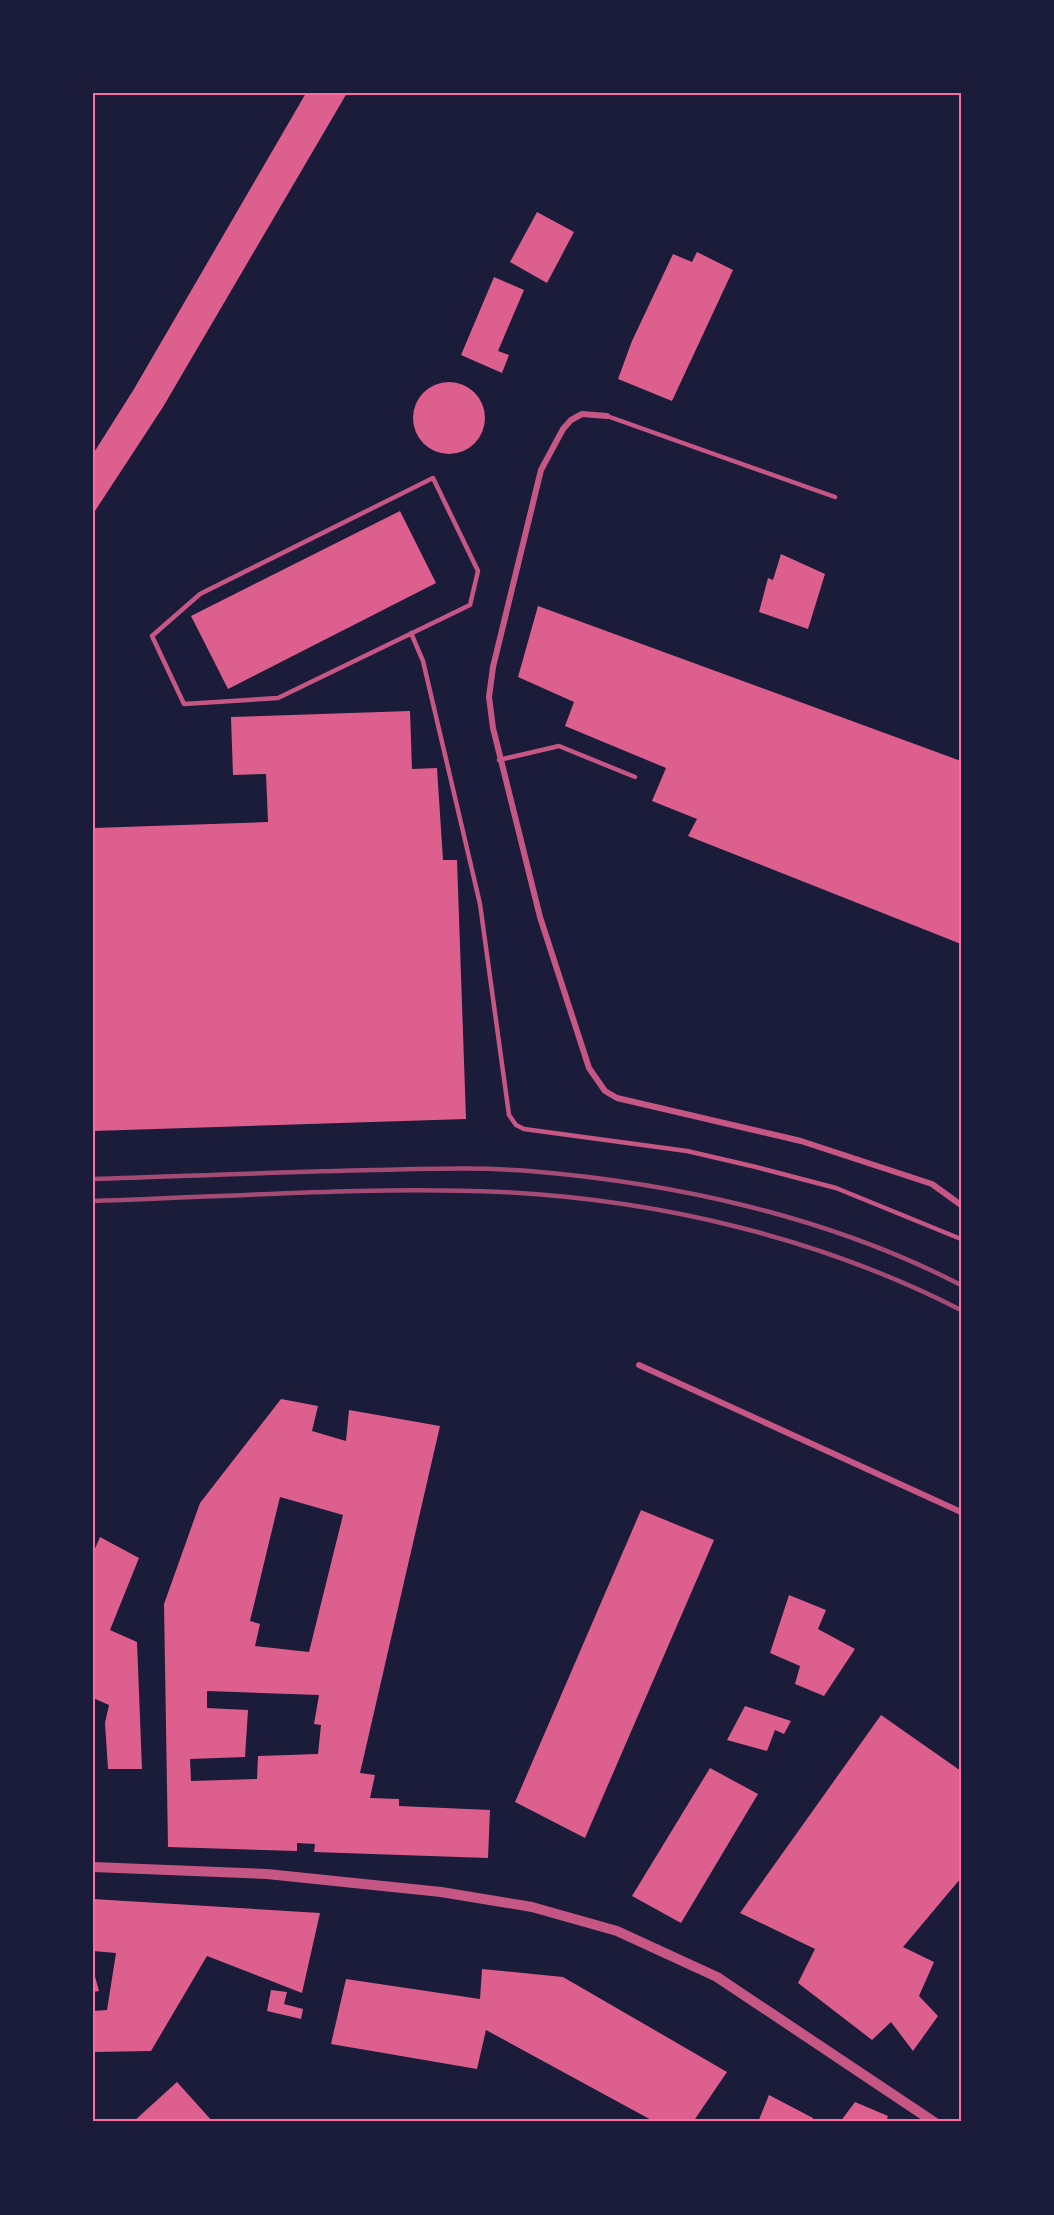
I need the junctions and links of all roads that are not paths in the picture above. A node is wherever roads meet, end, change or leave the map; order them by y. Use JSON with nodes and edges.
{"nodes":[{"id":1,"x":607,"y":416,"type":"joint"},
{"id":2,"x":834,"y":497,"type":"dead end"},
{"id":3,"x":411,"y":633,"type":"junction"},
{"id":4,"x":500,"y":760,"type":"junction"},
{"id":5,"x":635,"y":777,"type":"dead end"},
{"id":6,"x":961,"y":1205,"type":"edge"},
{"id":7,"x":961,"y":1239,"type":"edge"},
{"id":8,"x":639,"y":1365,"type":"dead end"},
{"id":9,"x":961,"y":1512,"type":"edge"},
{"id":10,"x":93,"y":1867,"type":"edge"},
{"id":11,"x":934,"y":2122,"type":"edge"}],
"edges":[{"from":1,"to":2,"type":"lane"},
{"from":1,"to":4,"type":"street"},
{"from":3,"to":3,"type":"lane"},
{"from":3,"to":7,"type":"lane"},
{"from":4,"to":5,"type":"lane"},
{"from":4,"to":6,"type":"street"},
{"from":8,"to":9,"type":"street"},
{"from":10,"to":11,"type":"street"}]}
